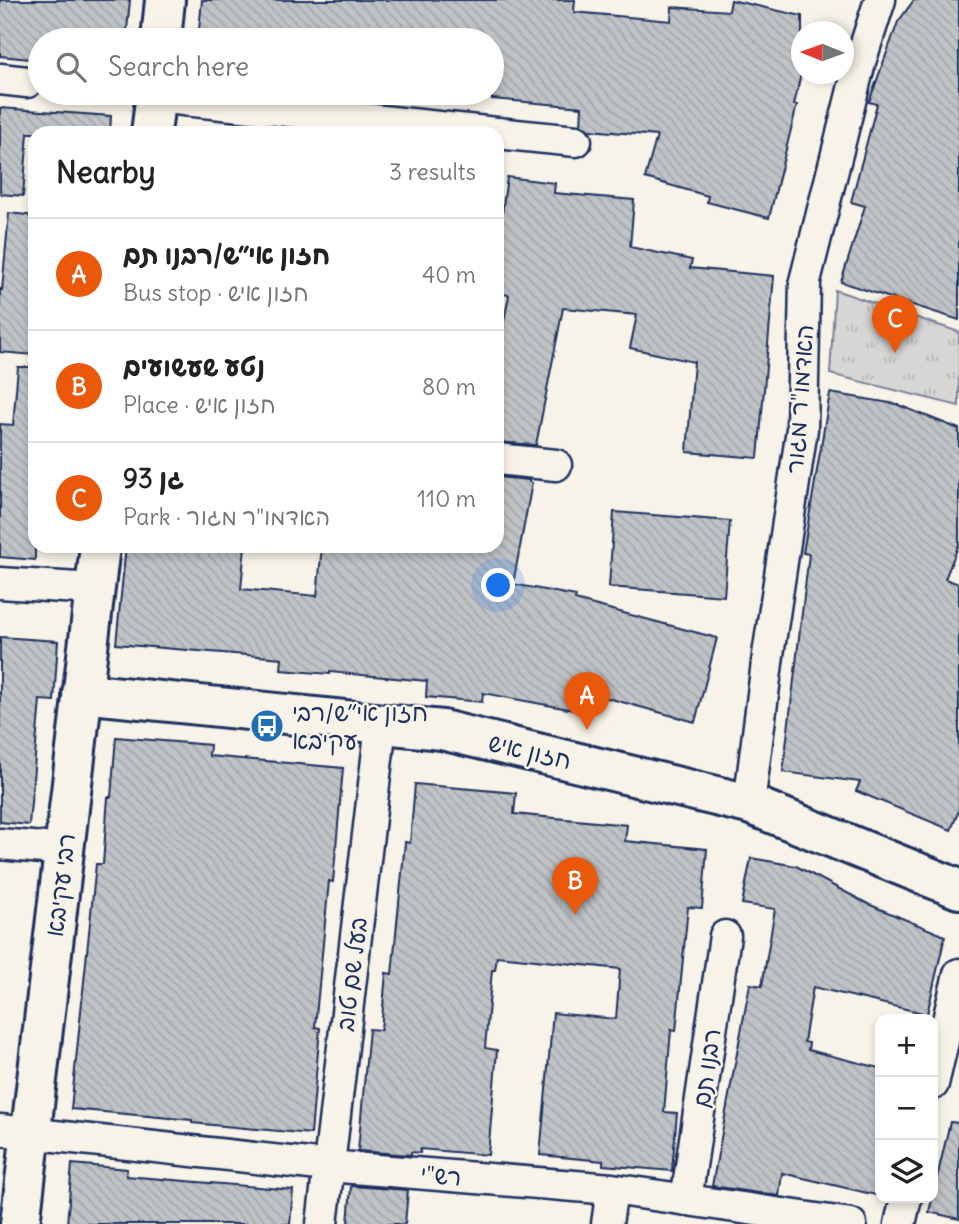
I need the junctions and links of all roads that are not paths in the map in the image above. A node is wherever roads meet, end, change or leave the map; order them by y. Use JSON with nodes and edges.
{"nodes":[{"id":1,"x":165,"y":0,"type":"edge"},
{"id":2,"x":880,"y":0,"type":"edge"},
{"id":3,"x":162,"y":28,"type":"edge"},
{"id":4,"x":154,"y":108,"type":"edge"},
{"id":5,"x":401,"y":126,"type":"edge"},
{"id":6,"x":504,"y":134,"type":"edge"},
{"id":7,"x":576,"y":141,"type":"dead end"},
{"id":8,"x":504,"y":460,"type":"edge"},
{"id":9,"x":556,"y":465,"type":"dead end"},
{"id":10,"x":99,"y":553,"type":"edge"},
{"id":11,"x":0,"y":583,"type":"edge"},
{"id":12,"x":94,"y":589,"type":"junction"},
{"id":13,"x":82,"y":693,"type":"junction"},
{"id":14,"x":381,"y":725,"type":"junction"},
{"id":15,"x":749,"y":804,"type":"junction"},
{"id":16,"x":0,"y":844,"type":"edge"},
{"id":17,"x":64,"y":850,"type":"junction"},
{"id":18,"x":959,"y":889,"type":"edge"},
{"id":19,"x":725,"y":936,"type":"dead end"},
{"id":20,"x":959,"y":974,"type":"edge"},
{"id":21,"x":935,"y":1077,"type":"edge"},
{"id":22,"x":15,"y":1132,"type":"edge"},
{"id":23,"x":328,"y":1166,"type":"junction"},
{"id":24,"x":612,"y":1189,"type":"junction"},
{"id":25,"x":686,"y":1200,"type":"junction"},
{"id":26,"x":905,"y":1203,"type":"edge"},
{"id":27,"x":20,"y":1224,"type":"edge"},
{"id":28,"x":322,"y":1224,"type":"edge"},
{"id":29,"x":607,"y":1224,"type":"edge"},
{"id":30,"x":851,"y":1224,"type":"edge"},
{"id":31,"x":900,"y":1224,"type":"edge"}],
"edges":[{"from":1,"to":3,"type":"street"},
{"from":2,"to":15,"type":"street","name":"האדמו\"ר מגור"},
{"from":4,"to":5,"type":"street"},
{"from":6,"to":7,"type":"street"},
{"from":8,"to":9,"type":"street"},
{"from":10,"to":12,"type":"street","name":"רבי עקיבא"},
{"from":11,"to":12,"type":"street"},
{"from":12,"to":13,"type":"street","name":"רבי עקיבא"},
{"from":13,"to":14,"type":"street","name":"חזון איש"},
{"from":13,"to":17,"type":"street","name":"רבי עקיבא"},
{"from":14,"to":15,"type":"street","name":"חזון איש"},
{"from":14,"to":23,"type":"street","name":"בעל שם טוב"},
{"from":15,"to":18,"type":"street","name":"חזון איש"},
{"from":16,"to":17,"type":"street"},
{"from":17,"to":22,"type":"street","name":"רבי עקיבא"},
{"from":19,"to":25,"type":"street","name":"רבנו תם"},
{"from":20,"to":21,"type":"street"},
{"from":22,"to":23,"type":"street","name":"רש\"י"},
{"from":22,"to":27,"type":"street","name":"רבי עקיבא"},
{"from":23,"to":24,"type":"street","name":"רש\"י"},
{"from":23,"to":28,"type":"street","name":"בעל שם טוב"},
{"from":24,"to":25,"type":"street","name":"רש\"י"},
{"from":24,"to":29,"type":"street"},
{"from":25,"to":30,"type":"street","name":"רש\"י"},
{"from":26,"to":31,"type":"street"}]}
